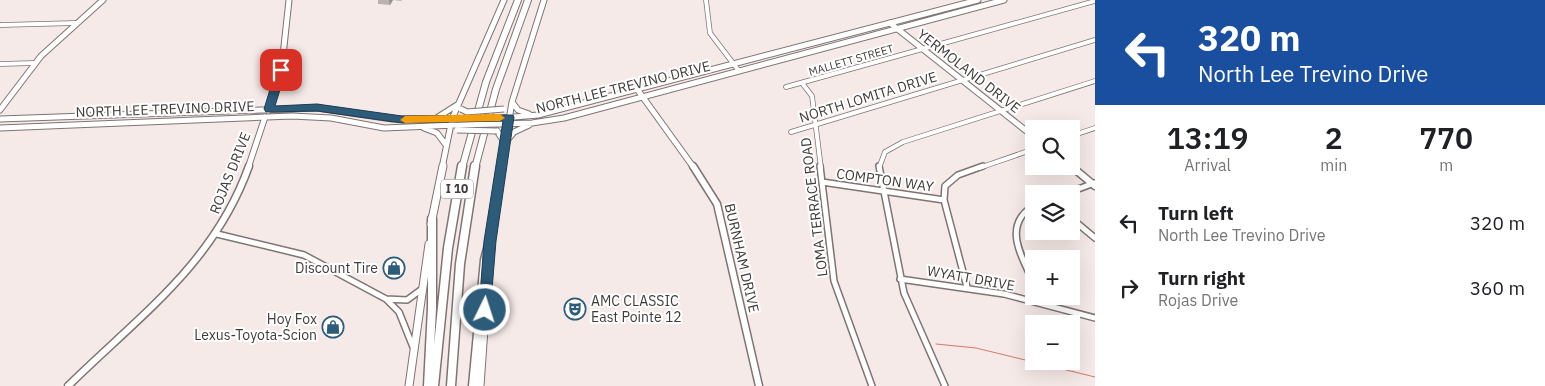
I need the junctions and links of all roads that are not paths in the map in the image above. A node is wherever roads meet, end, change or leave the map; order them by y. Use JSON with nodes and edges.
{"nodes":[{"id":1,"x":103,"y":0,"type":"edge"},
{"id":2,"x":289,"y":0,"type":"edge"},
{"id":3,"x":504,"y":0,"type":"edge"},
{"id":4,"x":517,"y":0,"type":"edge"},
{"id":5,"x":528,"y":0,"type":"edge"},
{"id":6,"x":544,"y":0,"type":"edge"},
{"id":7,"x":706,"y":0,"type":"edge"},
{"id":8,"x":978,"y":0,"type":"edge"},
{"id":9,"x":1004,"y":0,"type":"edge"},
{"id":10,"x":1092,"y":2,"type":"edge"},
{"id":11,"x":76,"y":23,"type":"junction"},
{"id":12,"x":890,"y":23,"type":"junction"},
{"id":13,"x":0,"y":25,"type":"edge"},
{"id":14,"x":896,"y":28,"type":"junction"},
{"id":15,"x":1095,"y":40,"type":"edge"},
{"id":16,"x":923,"y":49,"type":"junction"},
{"id":17,"x":36,"y":63,"type":"junction"},
{"id":18,"x":0,"y":64,"type":"edge"},
{"id":19,"x":734,"y":64,"type":"junction"},
{"id":20,"x":739,"y":71,"type":"junction"},
{"id":21,"x":962,"y":80,"type":"junction"},
{"id":22,"x":1095,"y":81,"type":"edge"},
{"id":23,"x":802,"y":83,"type":"junction"},
{"id":24,"x":786,"y":88,"type":"dead end"},
{"id":25,"x":638,"y":89,"type":"junction"},
{"id":26,"x":643,"y":96,"type":"junction"},
{"id":27,"x":512,"y":102,"type":"junction"},
{"id":28,"x":460,"y":107,"type":"junction"},
{"id":29,"x":269,"y":109,"type":"junction"},
{"id":30,"x":504,"y":109,"type":"joint"},
{"id":31,"x":0,"y":110,"type":"edge"},
{"id":32,"x":1001,"y":111,"type":"junction"},
{"id":33,"x":538,"y":116,"type":"junction"},
{"id":34,"x":265,"y":117,"type":"junction"},
{"id":35,"x":0,"y":119,"type":"edge"},
{"id":36,"x":422,"y":120,"type":"junction"},
{"id":37,"x":509,"y":120,"type":"junction"},
{"id":38,"x":500,"y":121,"type":"joint"},
{"id":39,"x":532,"y":123,"type":"junction"},
{"id":40,"x":455,"y":124,"type":"junction"},
{"id":41,"x":816,"y":124,"type":"junction"},
{"id":42,"x":420,"y":126,"type":"junction"},
{"id":43,"x":0,"y":128,"type":"edge"},
{"id":44,"x":1095,"y":128,"type":"edge"},
{"id":45,"x":1025,"y":130,"type":"edge"},
{"id":46,"x":497,"y":131,"type":"joint"},
{"id":47,"x":791,"y":132,"type":"dead end"},
{"id":48,"x":1080,"y":133,"type":"edge"},
{"id":49,"x":447,"y":141,"type":"junction"},
{"id":50,"x":505,"y":144,"type":"junction"},
{"id":51,"x":1025,"y":152,"type":"edge"},
{"id":52,"x":1080,"y":173,"type":"edge"},
{"id":53,"x":822,"y":182,"type":"junction"},
{"id":54,"x":1094,"y":184,"type":"edge"},
{"id":55,"x":1080,"y":189,"type":"edge"},
{"id":56,"x":882,"y":191,"type":"junction"},
{"id":57,"x":944,"y":200,"type":"junction"},
{"id":58,"x":1025,"y":211,"type":"edge"},
{"id":59,"x":432,"y":218,"type":"junction"},
{"id":60,"x":1080,"y":226,"type":"edge"},
{"id":61,"x":217,"y":234,"type":"junction"},
{"id":62,"x":1095,"y":238,"type":"edge"},
{"id":63,"x":490,"y":241,"type":"junction"},
{"id":64,"x":1025,"y":257,"type":"edge"},
{"id":65,"x":900,"y":279,"type":"junction"},
{"id":66,"x":967,"y":287,"type":"junction"},
{"id":67,"x":423,"y":288,"type":"junction"},
{"id":68,"x":386,"y":299,"type":"junction"},
{"id":69,"x":1025,"y":300,"type":"edge"},
{"id":70,"x":1046,"y":305,"type":"edge"},
{"id":71,"x":1095,"y":318,"type":"edge"},
{"id":72,"x":414,"y":351,"type":"junction"},
{"id":73,"x":68,"y":386,"type":"edge"},
{"id":74,"x":409,"y":386,"type":"edge"},
{"id":75,"x":428,"y":386,"type":"edge"},
{"id":76,"x":434,"y":386,"type":"edge"},
{"id":77,"x":451,"y":386,"type":"edge"},
{"id":78,"x":473,"y":386,"type":"edge"},
{"id":79,"x":480,"y":386,"type":"edge"},
{"id":80,"x":759,"y":386,"type":"edge"},
{"id":81,"x":872,"y":386,"type":"edge"},
{"id":82,"x":945,"y":386,"type":"edge"}],
"edges":[{"from":1,"to":11,"type":"street"},
{"from":2,"to":29,"type":"main road","name":"ROJAS DRIVE"},
{"from":3,"to":28,"type":"main road"},
{"from":4,"to":76,"type":"highway","number":"I 10"},
{"from":5,"to":77,"type":"highway","number":"I 10"},
{"from":6,"to":27,"type":"main road"},
{"from":7,"to":19,"type":"street"},
{"from":8,"to":12,"type":"main road","name":"NORTH LEE TREVINO DRIVE"},
{"from":9,"to":14,"type":"main road","name":"NORTH LEE TREVINO DRIVE"},
{"from":10,"to":16,"type":"street","name":"MALLETT STREET"},
{"from":11,"to":13,"type":"street"},
{"from":11,"to":17,"type":"street"},
{"from":12,"to":14,"type":"street","name":"YERMOLAND DRIVE"},
{"from":12,"to":19,"type":"main road","name":"NORTH LEE TREVINO DRIVE"},
{"from":14,"to":16,"type":"street","name":"YERMOLAND DRIVE"},
{"from":14,"to":20,"type":"main road","name":"NORTH LEE TREVINO DRIVE"},
{"from":15,"to":21,"type":"street","name":"NORTH LOMITA DRIVE"},
{"from":16,"to":21,"type":"street","name":"YERMOLAND DRIVE"},
{"from":16,"to":23,"type":"street","name":"MALLETT STREET"},
{"from":17,"to":18,"type":"street"},
{"from":17,"to":31,"type":"street"},
{"from":19,"to":20,"type":"street"},
{"from":19,"to":25,"type":"main road","name":"NORTH LEE TREVINO DRIVE"},
{"from":20,"to":26,"type":"main road","name":"NORTH LEE TREVINO DRIVE"},
{"from":21,"to":32,"type":"street","name":"YERMOLAND DRIVE"},
{"from":21,"to":41,"type":"street","name":"NORTH LOMITA DRIVE"},
{"from":22,"to":32,"type":"street"},
{"from":23,"to":24,"type":"street","name":"MALLETT STREET"},
{"from":23,"to":41,"type":"street","name":"LOMA TERRACE ROAD"},
{"from":25,"to":26,"type":"street","name":"BURNHAM DRIVE"},
{"from":25,"to":33,"type":"main road","name":"NORTH LEE TREVINO DRIVE"},
{"from":26,"to":39,"type":"main road","name":"NORTH LEE TREVINO DRIVE"},
{"from":26,"to":80,"type":"street","name":"BURNHAM DRIVE"},
{"from":27,"to":30,"type":"main road"},
{"from":27,"to":33,"type":"main road"},
{"from":27,"to":37,"type":"main road"},
{"from":28,"to":30,"type":"main road","bridge":true},
{"from":28,"to":36,"type":"main road"},
{"from":28,"to":40,"type":"main road"},
{"from":29,"to":34,"type":"main road","name":"ROJAS DRIVE"},
{"from":29,"to":35,"type":"main road","name":"NORTH LEE TREVINO DRIVE"},
{"from":29,"to":36,"type":"main road","name":"NORTH LEE TREVINO DRIVE"},
{"from":32,"to":45,"type":"street","name":"YERMOLAND DRIVE"},
{"from":32,"to":56,"type":"street"},
{"from":33,"to":37,"type":"main road","name":"NORTH LEE TREVINO DRIVE"},
{"from":34,"to":42,"type":"main road","name":"NORTH LEE TREVINO DRIVE"},
{"from":34,"to":43,"type":"main road","name":"NORTH LEE TREVINO DRIVE"},
{"from":34,"to":61,"type":"street","name":"ROJAS DRIVE"},
{"from":36,"to":40,"type":"main road","name":"NORTH LEE TREVINO DRIVE"},
{"from":37,"to":38,"type":"main road","name":"NORTH LEE TREVINO DRIVE"},
{"from":37,"to":39,"type":"main road","name":"NORTH LEE TREVINO DRIVE"},
{"from":37,"to":50,"type":"main road"},
{"from":38,"to":40,"type":"main road","name":"NORTH LEE TREVINO DRIVE","bridge":true},
{"from":39,"to":50,"type":"main road"},
{"from":40,"to":42,"type":"main road","name":"NORTH LEE TREVINO DRIVE"},
{"from":40,"to":46,"type":"main road","bridge":true},
{"from":40,"to":49,"type":"main road"},
{"from":41,"to":47,"type":"street","name":"NORTH LOMITA DRIVE"},
{"from":41,"to":53,"type":"street","name":"LOMA TERRACE ROAD"},
{"from":42,"to":49,"type":"main road"},
{"from":44,"to":48,"type":"street"},
{"from":46,"to":50,"type":"main road"},
{"from":49,"to":59,"type":"main road"},
{"from":50,"to":63,"type":"main road"},
{"from":51,"to":57,"type":"street"},
{"from":52,"to":54,"type":"street"},
{"from":53,"to":56,"type":"street","name":"COMPTON WAY"},
{"from":53,"to":81,"type":"street","name":"LOMA TERRACE ROAD"},
{"from":54,"to":55,"type":"street"},
{"from":56,"to":57,"type":"street","name":"COMPTON WAY"},
{"from":56,"to":65,"type":"street"},
{"from":57,"to":66,"type":"street"},
{"from":58,"to":64,"type":"street"},
{"from":59,"to":67,"type":"main road"},
{"from":59,"to":75,"type":"highway"},
{"from":60,"to":62,"type":"street"},
{"from":61,"to":68,"type":"street"},
{"from":61,"to":73,"type":"street","name":"ROJAS DRIVE"},
{"from":63,"to":78,"type":"highway"},
{"from":63,"to":79,"type":"main road"},
{"from":65,"to":66,"type":"street","name":"WYATT DRIVE"},
{"from":65,"to":82,"type":"street"},
{"from":66,"to":69,"type":"street","name":"WYATT DRIVE"},
{"from":67,"to":68,"type":"street"},
{"from":67,"to":72,"type":"main road"},
{"from":68,"to":72,"type":"street"},
{"from":70,"to":71,"type":"street","name":"WYATT DRIVE"},
{"from":72,"to":74,"type":"main road"}]}
